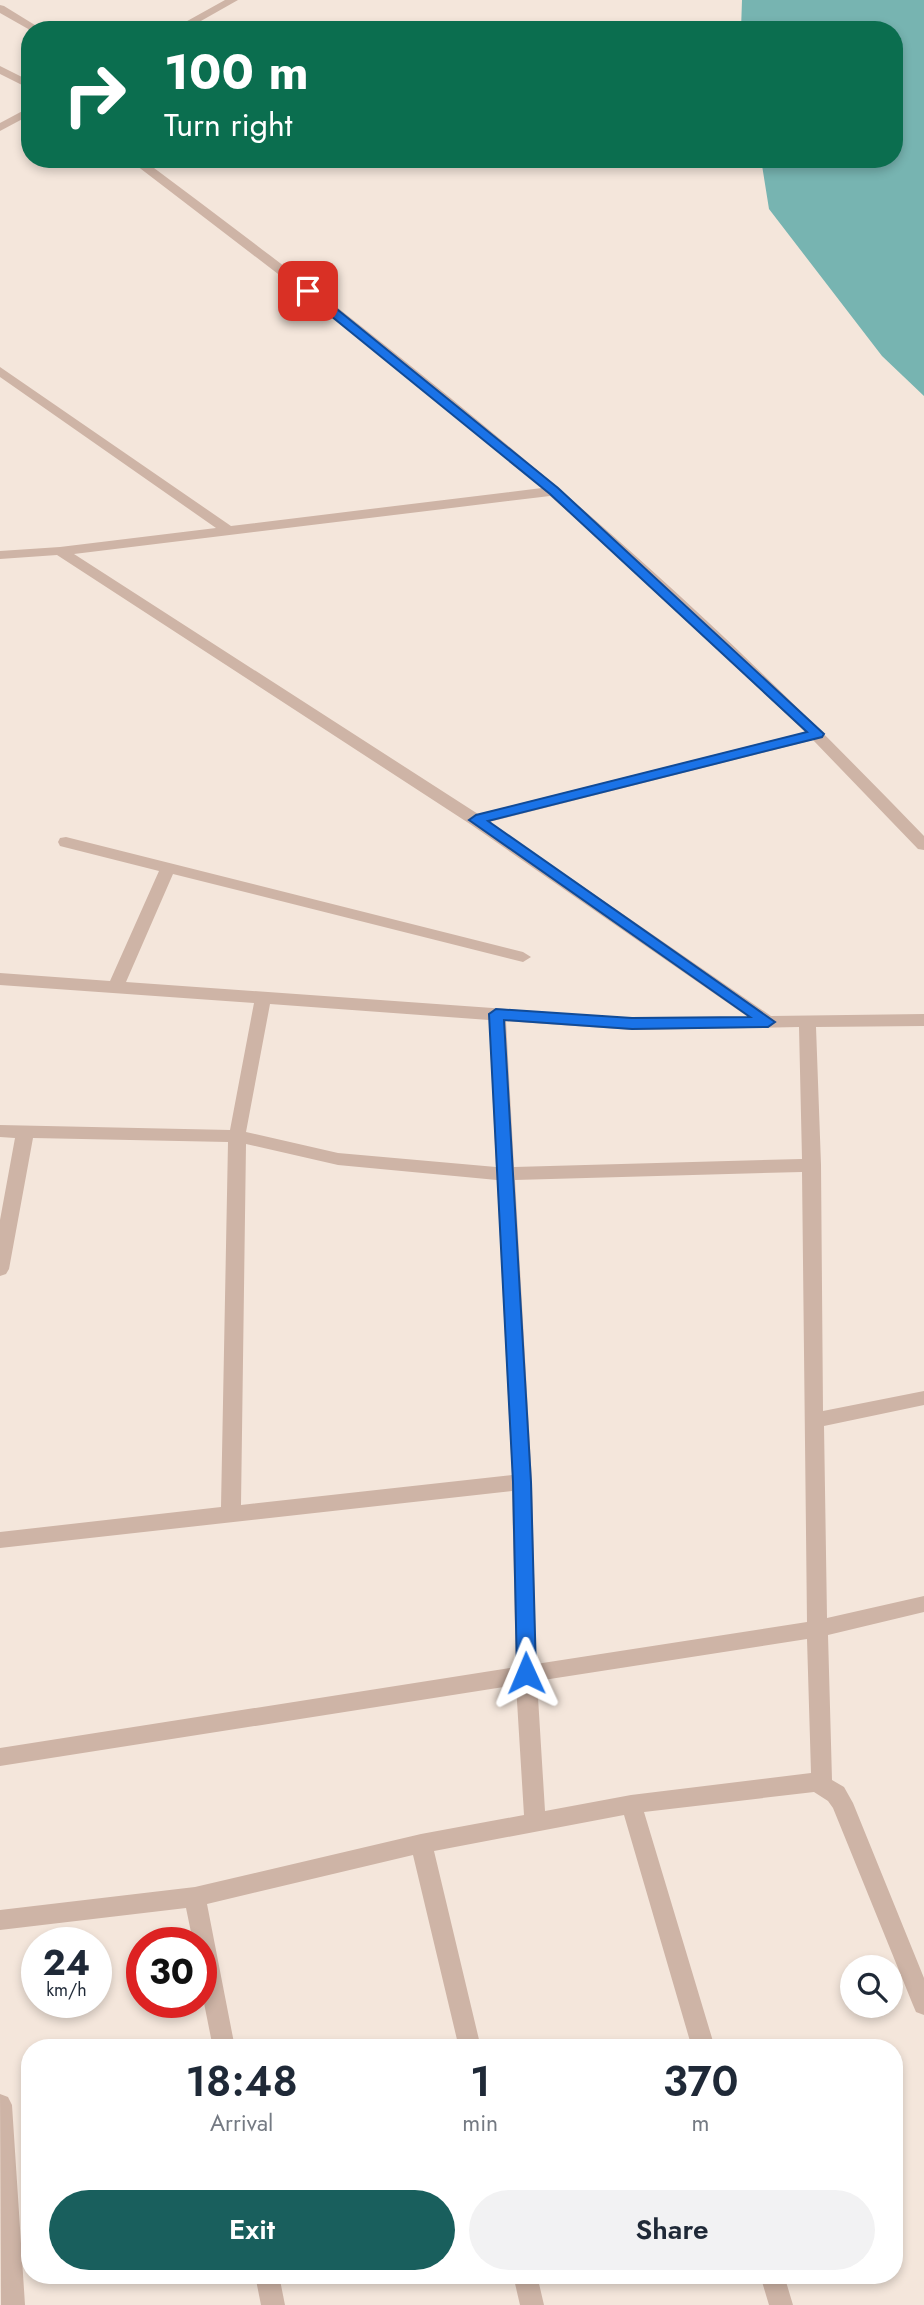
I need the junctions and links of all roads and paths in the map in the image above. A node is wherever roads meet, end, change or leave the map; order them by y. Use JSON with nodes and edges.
{"nodes":[{"id":1,"x":233,"y":0,"type":"edge"},
{"id":2,"x":0,"y":8,"type":"edge"},
{"id":3,"x":22,"y":21,"type":"edge"},
{"id":4,"x":193,"y":21,"type":"edge"},
{"id":5,"x":0,"y":69,"type":"edge"},
{"id":6,"x":21,"y":81,"type":"edge"},
{"id":7,"x":21,"y":115,"type":"edge"},
{"id":8,"x":0,"y":128,"type":"edge"},
{"id":9,"x":146,"y":168,"type":"edge"},
{"id":10,"x":0,"y":371,"type":"edge"},
{"id":11,"x":554,"y":491,"type":"junction"},
{"id":12,"x":228,"y":530,"type":"junction"},
{"id":13,"x":60,"y":551,"type":"junction"},
{"id":14,"x":0,"y":555,"type":"edge"},
{"id":15,"x":817,"y":734,"type":"junction"},
{"id":16,"x":476,"y":820,"type":"junction"},
{"id":17,"x":66,"y":842,"type":"dead end"},
{"id":18,"x":924,"y":845,"type":"edge"},
{"id":19,"x":168,"y":868,"type":"junction"},
{"id":20,"x":523,"y":957,"type":"dead end"},
{"id":21,"x":0,"y":979,"type":"edge"},
{"id":22,"x":115,"y":988,"type":"junction"},
{"id":23,"x":263,"y":997,"type":"junction"},
{"id":24,"x":496,"y":1014,"type":"junction"},
{"id":25,"x":924,"y":1020,"type":"edge"},
{"id":26,"x":768,"y":1022,"type":"junction"},
{"id":27,"x":807,"y":1022,"type":"junction"},
{"id":28,"x":0,"y":1131,"type":"edge"},
{"id":29,"x":25,"y":1132,"type":"junction"},
{"id":30,"x":237,"y":1136,"type":"junction"},
{"id":31,"x":811,"y":1166,"type":"junction"},
{"id":32,"x":505,"y":1174,"type":"junction"},
{"id":33,"x":0,"y":1269,"type":"edge"},
{"id":34,"x":924,"y":1398,"type":"edge"},
{"id":35,"x":816,"y":1420,"type":"junction"},
{"id":36,"x":522,"y":1482,"type":"junction"},
{"id":37,"x":230,"y":1514,"type":"junction"},
{"id":38,"x":0,"y":1540,"type":"edge"},
{"id":39,"x":924,"y":1604,"type":"edge"},
{"id":40,"x":816,"y":1629,"type":"junction"},
{"id":41,"x":526,"y":1673,"type":"junction"},
{"id":42,"x":0,"y":1757,"type":"edge"},
{"id":43,"x":822,"y":1784,"type":"junction"},
{"id":44,"x":631,"y":1804,"type":"junction"},
{"id":45,"x":535,"y":1821,"type":"junction"},
{"id":46,"x":421,"y":1844,"type":"junction"},
{"id":47,"x":195,"y":1897,"type":"junction"},
{"id":48,"x":0,"y":1920,"type":"edge"},
{"id":49,"x":924,"y":2005,"type":"edge"},
{"id":50,"x":222,"y":2039,"type":"edge"},
{"id":51,"x":468,"y":2039,"type":"edge"},
{"id":52,"x":701,"y":2039,"type":"edge"},
{"id":53,"x":0,"y":2105,"type":"edge"},
{"id":54,"x":269,"y":2284,"type":"edge"},
{"id":55,"x":527,"y":2284,"type":"edge"},
{"id":56,"x":775,"y":2284,"type":"edge"},
{"id":57,"x":12,"y":2305,"type":"edge"},
{"id":58,"x":273,"y":2305,"type":"edge"},
{"id":59,"x":532,"y":2305,"type":"edge"},
{"id":60,"x":781,"y":2305,"type":"edge"}],
"edges":[{"from":1,"to":4,"type":"street"},
{"from":2,"to":3,"type":"street"},
{"from":5,"to":6,"type":"street"},
{"from":7,"to":8,"type":"street"},
{"from":9,"to":11,"type":"street"},
{"from":10,"to":12,"type":"street"},
{"from":11,"to":12,"type":"street"},
{"from":11,"to":15,"type":"street"},
{"from":12,"to":13,"type":"street"},
{"from":13,"to":14,"type":"street"},
{"from":13,"to":16,"type":"street"},
{"from":15,"to":16,"type":"street"},
{"from":15,"to":18,"type":"street"},
{"from":16,"to":26,"type":"street"},
{"from":17,"to":19,"type":"street"},
{"from":19,"to":20,"type":"street"},
{"from":19,"to":22,"type":"street"},
{"from":21,"to":22,"type":"street"},
{"from":22,"to":23,"type":"street"},
{"from":23,"to":24,"type":"street"},
{"from":23,"to":30,"type":"street"},
{"from":24,"to":26,"type":"street"},
{"from":24,"to":32,"type":"street"},
{"from":25,"to":27,"type":"street"},
{"from":26,"to":27,"type":"street"},
{"from":27,"to":31,"type":"street"},
{"from":28,"to":29,"type":"street"},
{"from":29,"to":30,"type":"street"},
{"from":29,"to":33,"type":"street"},
{"from":30,"to":32,"type":"street"},
{"from":30,"to":37,"type":"street"},
{"from":31,"to":32,"type":"street"},
{"from":31,"to":35,"type":"street"},
{"from":32,"to":36,"type":"street"},
{"from":34,"to":35,"type":"street"},
{"from":35,"to":40,"type":"street"},
{"from":36,"to":37,"type":"street"},
{"from":36,"to":41,"type":"street"},
{"from":37,"to":38,"type":"street"},
{"from":39,"to":40,"type":"street"},
{"from":40,"to":41,"type":"street"},
{"from":40,"to":43,"type":"street"},
{"from":41,"to":42,"type":"street"},
{"from":41,"to":45,"type":"street"},
{"from":43,"to":44,"type":"street"},
{"from":43,"to":49,"type":"street"},
{"from":44,"to":45,"type":"street"},
{"from":44,"to":52,"type":"street"},
{"from":45,"to":46,"type":"street"},
{"from":46,"to":47,"type":"street"},
{"from":46,"to":51,"type":"street"},
{"from":47,"to":48,"type":"street"},
{"from":47,"to":50,"type":"street"},
{"from":53,"to":57,"type":"street"},
{"from":54,"to":58,"type":"street"},
{"from":55,"to":59,"type":"street"},
{"from":56,"to":60,"type":"street"}]}
